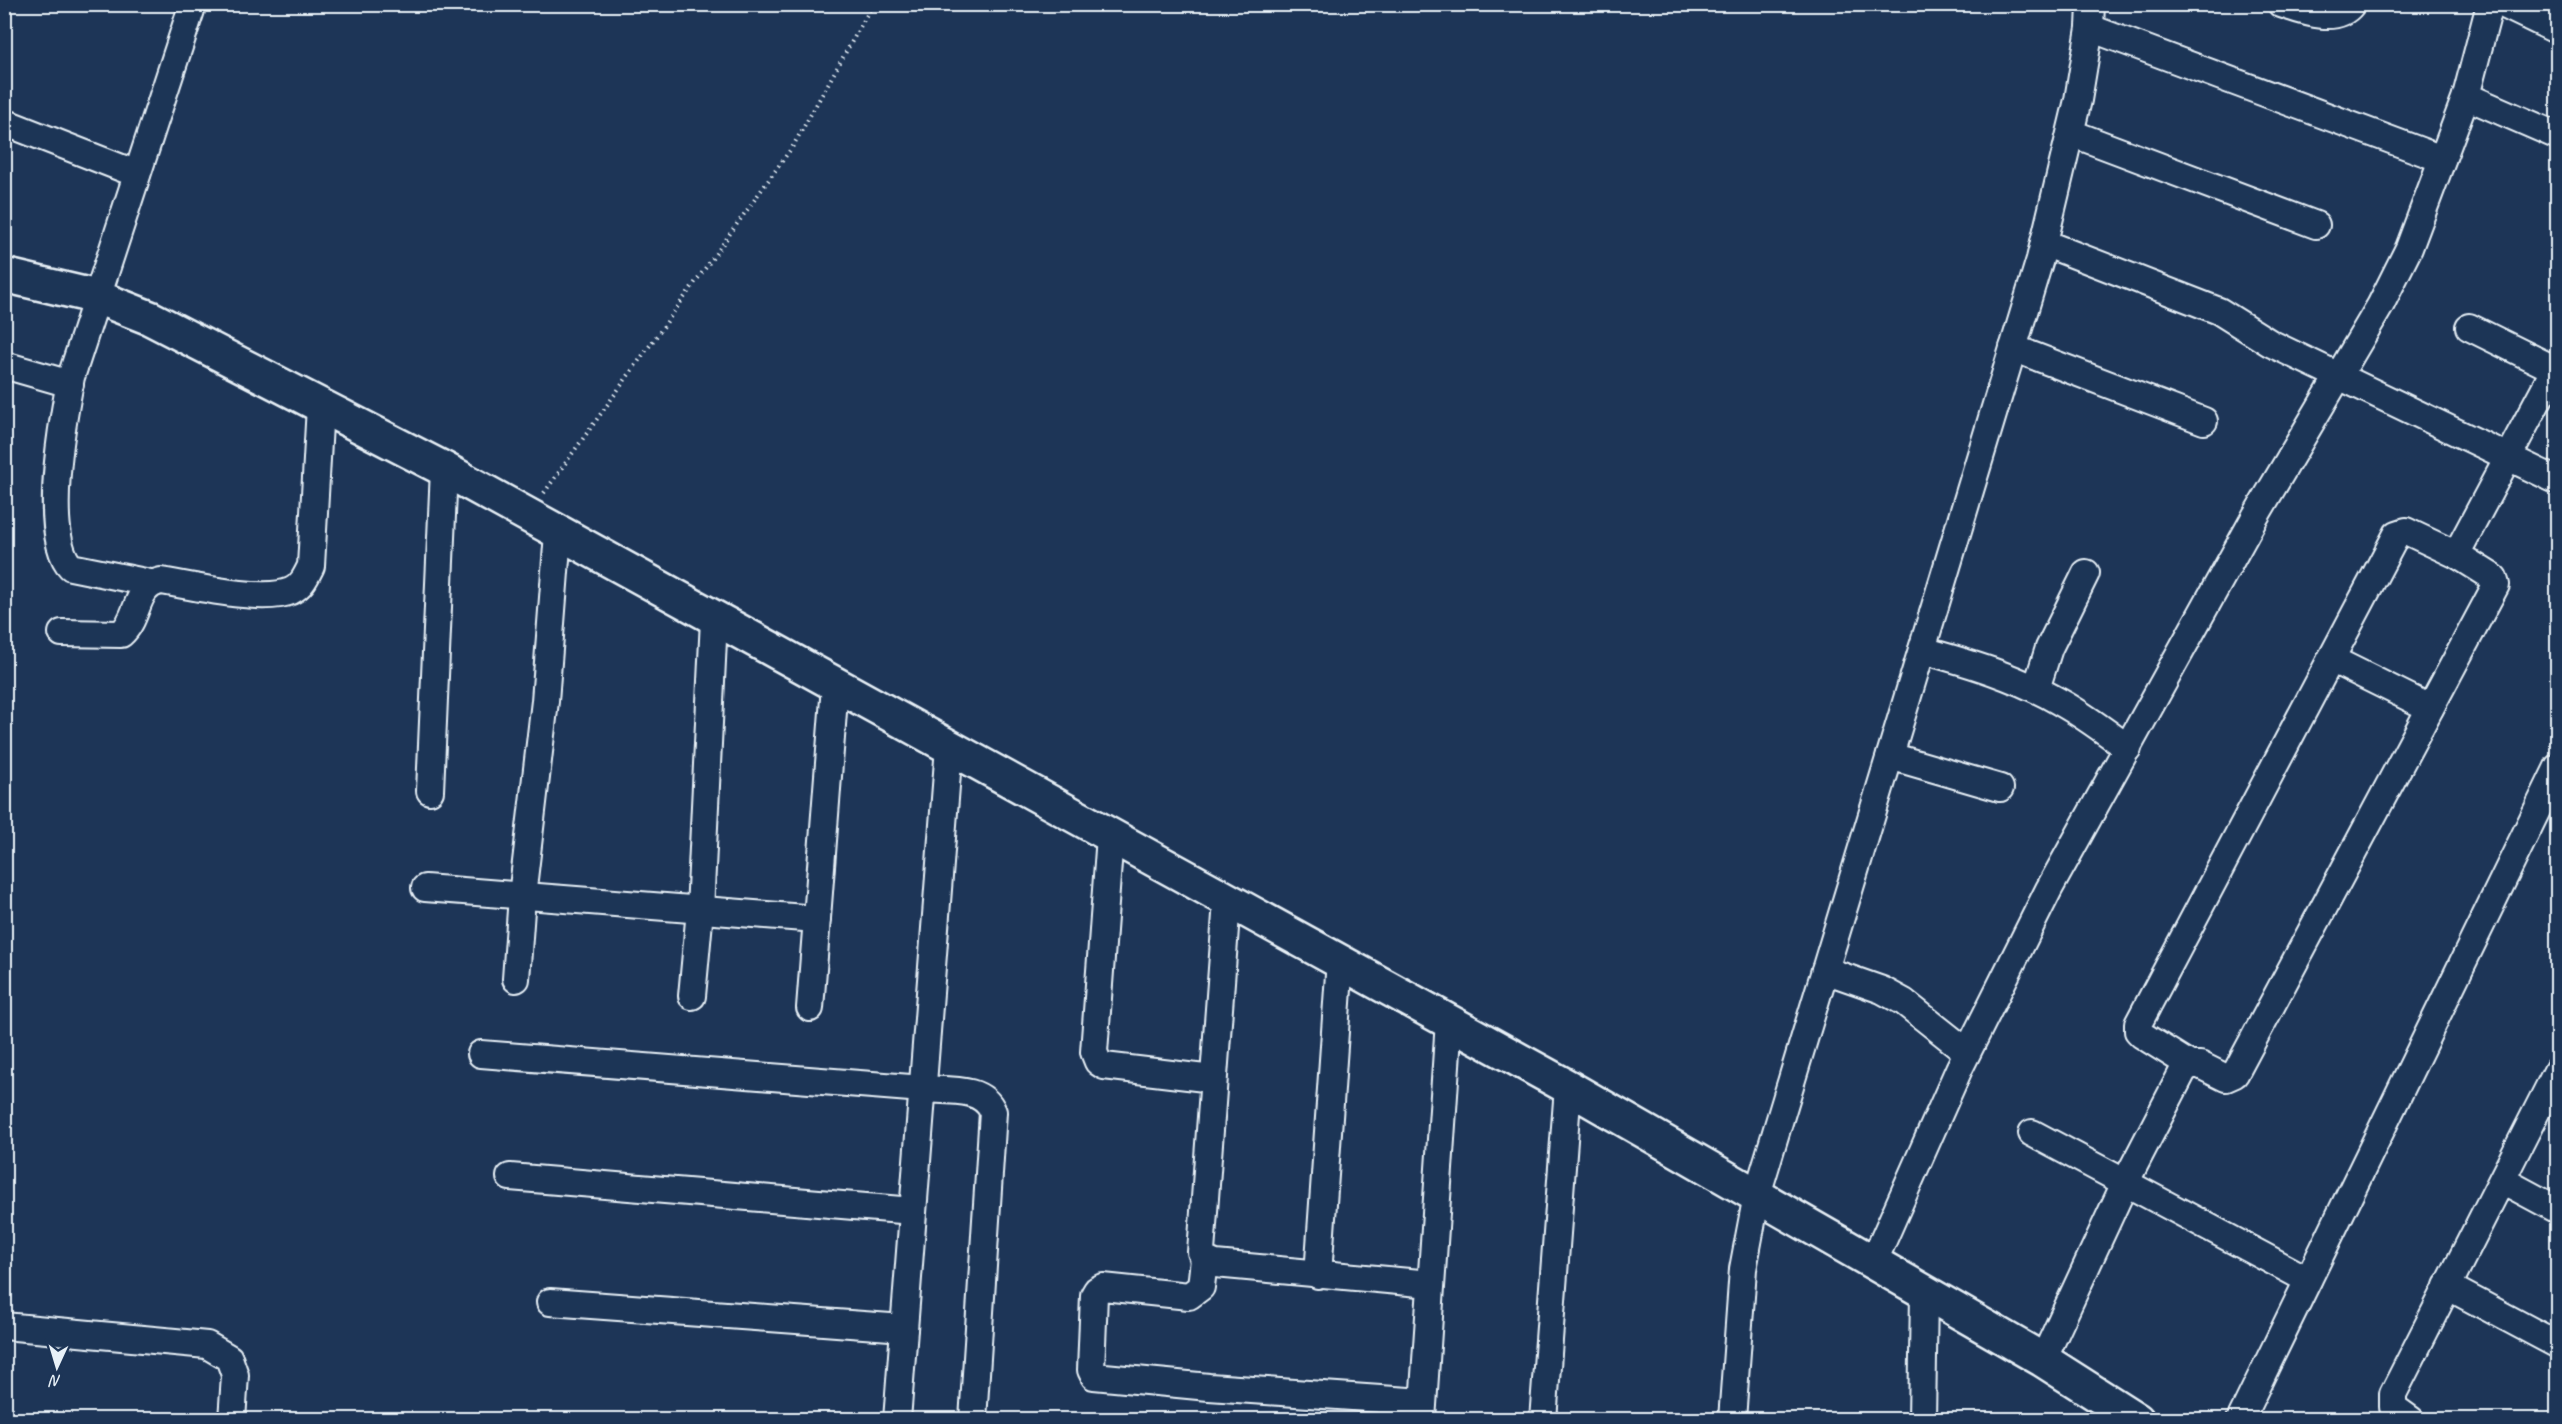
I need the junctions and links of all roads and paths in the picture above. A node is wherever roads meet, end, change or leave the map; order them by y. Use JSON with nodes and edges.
{"nodes":[{"id":1,"x":193,"y":4,"type":"edge"},
{"id":2,"x":873,"y":4,"type":"edge"},
{"id":3,"x":2281,"y":4,"type":"edge"},
{"id":4,"x":2352,"y":4,"type":"edge"},
{"id":5,"x":2490,"y":4,"type":"edge"},
{"id":6,"x":2502,"y":4,"type":"edge"},
{"id":7,"x":2090,"y":16,"type":"edge"},
{"id":8,"x":2558,"y":31,"type":"edge"},
{"id":9,"x":2466,"y":96,"type":"junction"},
{"id":10,"x":4,"y":122,"type":"edge"},
{"id":11,"x":2071,"y":133,"type":"junction"},
{"id":12,"x":2558,"y":136,"type":"edge"},
{"id":13,"x":2442,"y":159,"type":"junction"},
{"id":14,"x":137,"y":174,"type":"junction"},
{"id":15,"x":2316,"y":225,"type":"dead end"},
{"id":16,"x":2044,"y":243,"type":"junction"},
{"id":17,"x":4,"y":275,"type":"edge"},
{"id":18,"x":97,"y":297,"type":"junction"},
{"id":19,"x":2469,"y":327,"type":"dead end"},
{"id":20,"x":2013,"y":348,"type":"junction"},
{"id":21,"x":4,"y":365,"type":"edge"},
{"id":22,"x":2556,"y":368,"type":"edge"},
{"id":23,"x":2340,"y":377,"type":"junction"},
{"id":24,"x":70,"y":384,"type":"junction"},
{"id":25,"x":320,"y":406,"type":"junction"},
{"id":26,"x":2204,"y":421,"type":"dead end"},
{"id":27,"x":2509,"y":456,"type":"junction"},
{"id":28,"x":444,"y":469,"type":"junction"},
{"id":29,"x":2558,"y":481,"type":"edge"},
{"id":30,"x":528,"y":516,"type":"junction"},
{"id":31,"x":558,"y":532,"type":"junction"},
{"id":32,"x":2459,"y":556,"type":"junction"},
{"id":33,"x":2086,"y":573,"type":"dead end"},
{"id":34,"x":150,"y":583,"type":"junction"},
{"id":35,"x":714,"y":619,"type":"junction"},
{"id":36,"x":62,"y":633,"type":"dead end"},
{"id":37,"x":1922,"y":650,"type":"junction"},
{"id":38,"x":2331,"y":659,"type":"junction"},
{"id":39,"x":835,"y":686,"type":"junction"},
{"id":40,"x":2036,"y":689,"type":"junction"},
{"id":41,"x":2430,"y":708,"type":"junction"},
{"id":42,"x":949,"y":747,"type":"junction"},
{"id":43,"x":2128,"y":748,"type":"junction"},
{"id":44,"x":1890,"y":756,"type":"junction"},
{"id":45,"x":2558,"y":767,"type":"edge"},
{"id":46,"x":2000,"y":788,"type":"dead end"},
{"id":47,"x":430,"y":791,"type":"dead end"},
{"id":48,"x":1110,"y":836,"type":"junction"},
{"id":49,"x":425,"y":888,"type":"dead end"},
{"id":50,"x":522,"y":896,"type":"junction"},
{"id":51,"x":1227,"y":901,"type":"junction"},
{"id":52,"x":700,"y":910,"type":"junction"},
{"id":53,"x":817,"y":919,"type":"junction"},
{"id":54,"x":1340,"y":960,"type":"junction"},
{"id":55,"x":1825,"y":970,"type":"junction"},
{"id":56,"x":516,"y":979,"type":"dead end"},
{"id":57,"x":692,"y":996,"type":"dead end"},
{"id":58,"x":810,"y":1008,"type":"dead end"},
{"id":59,"x":1449,"y":1021,"type":"junction"},
{"id":60,"x":1967,"y":1052,"type":"junction"},
{"id":61,"x":481,"y":1054,"type":"dead end"},
{"id":62,"x":2190,"y":1065,"type":"junction"},
{"id":63,"x":2558,"y":1069,"type":"edge"},
{"id":64,"x":1213,"y":1079,"type":"junction"},
{"id":65,"x":1568,"y":1087,"type":"junction"},
{"id":66,"x":923,"y":1089,"type":"junction"},
{"id":67,"x":2032,"y":1133,"type":"dead end"},
{"id":68,"x":510,"y":1177,"type":"dead end"},
{"id":69,"x":2502,"y":1180,"type":"junction"},
{"id":70,"x":2125,"y":1183,"type":"junction"},
{"id":71,"x":1757,"y":1195,"type":"junction"},
{"id":72,"x":913,"y":1210,"type":"junction"},
{"id":73,"x":2558,"y":1210,"type":"edge"},
{"id":74,"x":1204,"y":1259,"type":"junction"},
{"id":75,"x":1874,"y":1262,"type":"junction"},
{"id":76,"x":1318,"y":1275,"type":"junction"},
{"id":77,"x":2308,"y":1280,"type":"junction"},
{"id":78,"x":1431,"y":1284,"type":"junction"},
{"id":79,"x":2447,"y":1286,"type":"junction"},
{"id":80,"x":1924,"y":1293,"type":"junction"},
{"id":81,"x":550,"y":1302,"type":"dead end"},
{"id":82,"x":4,"y":1326,"type":"edge"},
{"id":83,"x":904,"y":1328,"type":"junction"},
{"id":84,"x":2558,"y":1345,"type":"edge"},
{"id":85,"x":2043,"y":1360,"type":"junction"},
{"id":86,"x":1423,"y":1411,"type":"edge"},
{"id":87,"x":232,"y":1419,"type":"edge"},
{"id":88,"x":897,"y":1419,"type":"edge"},
{"id":89,"x":973,"y":1419,"type":"edge"},
{"id":90,"x":1543,"y":1419,"type":"edge"},
{"id":91,"x":1732,"y":1419,"type":"edge"},
{"id":92,"x":1922,"y":1419,"type":"edge"},
{"id":93,"x":2137,"y":1419,"type":"edge"},
{"id":94,"x":2240,"y":1419,"type":"edge"},
{"id":95,"x":2411,"y":1419,"type":"edge"}],
"edges":[{"from":1,"to":14,"type":"street"},
{"from":2,"to":30,"type":"path"},
{"from":3,"to":4,"type":"street"},
{"from":5,"to":9,"type":"street"},
{"from":6,"to":8,"type":"street"},
{"from":7,"to":11,"type":"street"},
{"from":7,"to":13,"type":"street"},
{"from":9,"to":12,"type":"street"},
{"from":9,"to":13,"type":"street"},
{"from":10,"to":14,"type":"street"},
{"from":11,"to":15,"type":"street"},
{"from":11,"to":16,"type":"street"},
{"from":13,"to":23,"type":"street"},
{"from":14,"to":18,"type":"street"},
{"from":16,"to":20,"type":"street"},
{"from":16,"to":23,"type":"street"},
{"from":17,"to":18,"type":"street"},
{"from":18,"to":24,"type":"street"},
{"from":18,"to":25,"type":"street"},
{"from":19,"to":22,"type":"street"},
{"from":20,"to":26,"type":"street"},
{"from":20,"to":37,"type":"street"},
{"from":21,"to":24,"type":"street"},
{"from":22,"to":27,"type":"street"},
{"from":23,"to":27,"type":"street"},
{"from":23,"to":43,"type":"street"},
{"from":24,"to":34,"type":"street"},
{"from":25,"to":28,"type":"street"},
{"from":25,"to":34,"type":"street"},
{"from":27,"to":29,"type":"street"},
{"from":27,"to":32,"type":"street"},
{"from":28,"to":30,"type":"street"},
{"from":28,"to":47,"type":"street"},
{"from":30,"to":31,"type":"street"},
{"from":31,"to":35,"type":"street"},
{"from":31,"to":50,"type":"street"},
{"from":32,"to":38,"type":"street"},
{"from":32,"to":41,"type":"street"},
{"from":33,"to":40,"type":"street"},
{"from":34,"to":36,"type":"street"},
{"from":35,"to":39,"type":"street"},
{"from":35,"to":52,"type":"street"},
{"from":37,"to":40,"type":"street"},
{"from":37,"to":44,"type":"street"},
{"from":38,"to":41,"type":"street"},
{"from":38,"to":62,"type":"street"},
{"from":39,"to":42,"type":"street"},
{"from":39,"to":53,"type":"street"},
{"from":40,"to":43,"type":"street"},
{"from":41,"to":62,"type":"street"},
{"from":42,"to":48,"type":"street"},
{"from":42,"to":66,"type":"street"},
{"from":43,"to":60,"type":"street"},
{"from":44,"to":46,"type":"street"},
{"from":44,"to":55,"type":"street"},
{"from":45,"to":77,"type":"street"},
{"from":48,"to":51,"type":"street"},
{"from":48,"to":64,"type":"street"},
{"from":49,"to":50,"type":"street"},
{"from":50,"to":52,"type":"street"},
{"from":50,"to":56,"type":"street"},
{"from":51,"to":54,"type":"street"},
{"from":51,"to":64,"type":"street"},
{"from":52,"to":53,"type":"street"},
{"from":52,"to":57,"type":"street"},
{"from":53,"to":58,"type":"street"},
{"from":54,"to":59,"type":"street"},
{"from":54,"to":76,"type":"street"},
{"from":55,"to":60,"type":"street"},
{"from":55,"to":71,"type":"street"},
{"from":59,"to":65,"type":"street"},
{"from":59,"to":78,"type":"street"},
{"from":60,"to":75,"type":"street"},
{"from":61,"to":66,"type":"street"},
{"from":62,"to":70,"type":"street"},
{"from":63,"to":69,"type":"street"},
{"from":64,"to":74,"type":"street"},
{"from":65,"to":71,"type":"street"},
{"from":65,"to":90,"type":"street"},
{"from":66,"to":72,"type":"street"},
{"from":66,"to":89,"type":"street"},
{"from":67,"to":70,"type":"street"},
{"from":68,"to":72,"type":"street"},
{"from":69,"to":73,"type":"street"},
{"from":69,"to":79,"type":"street"},
{"from":70,"to":77,"type":"street"},
{"from":70,"to":85,"type":"street"},
{"from":71,"to":75,"type":"street"},
{"from":71,"to":91,"type":"street"},
{"from":72,"to":83,"type":"street"},
{"from":74,"to":76,"type":"street"},
{"from":74,"to":86,"type":"street"},
{"from":75,"to":80,"type":"street"},
{"from":76,"to":78,"type":"street"},
{"from":77,"to":94,"type":"street"},
{"from":78,"to":86,"type":"street"},
{"from":79,"to":84,"type":"street"},
{"from":79,"to":95,"type":"street"},
{"from":80,"to":85,"type":"street"},
{"from":80,"to":92,"type":"street"},
{"from":81,"to":83,"type":"street"},
{"from":82,"to":87,"type":"street"},
{"from":83,"to":88,"type":"street"},
{"from":85,"to":93,"type":"street"}]}
